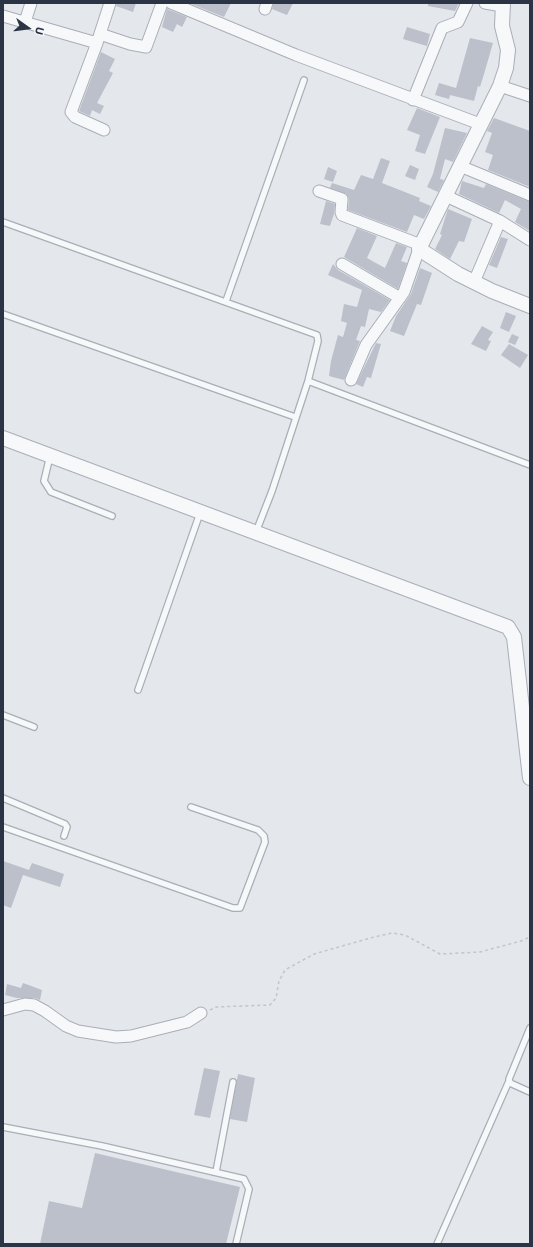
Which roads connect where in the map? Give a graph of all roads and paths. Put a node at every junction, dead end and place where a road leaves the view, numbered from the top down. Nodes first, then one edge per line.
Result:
1 (31, 3) edge
2 (110, 3) edge
3 (467, 3) edge
4 (485, 3) edge
5 (160, 4) edge
6 (502, 4) edge
7 (3, 16) edge
8 (25, 22) junction
9 (99, 39) junction
10 (304, 80) dead end
11 (500, 86) junction
12 (530, 96) edge
13 (413, 100) junction
14 (480, 124) junction
15 (104, 130) dead end
16 (460, 166) junction
17 (319, 191) dead end
18 (530, 195) edge
19 (446, 196) junction
20 (500, 220) junction
21 (3, 222) edge
22 (530, 240) edge
23 (420, 247) junction
24 (342, 264) dead end
25 (474, 282) junction
26 (400, 298) junction
27 (226, 301) junction
28 (530, 306) edge
29 (3, 314) edge
30 (351, 380) dead end
31 (308, 381) junction
32 (295, 417) junction
33 (3, 438) edge
34 (50, 456) junction
35 (530, 466) edge
36 (200, 513) junction
37 (112, 516) dead end
38 (255, 534) junction
39 (138, 690) dead end
40 (3, 715) edge
41 (34, 727) dead end
42 (528, 752) edge
43 (530, 778) edge
44 (3, 798) edge
45 (191, 807) dead end
46 (3, 827) edge
47 (64, 836) dead end
48 (530, 937) edge
49 (3, 1010) edge
50 (201, 1014) joint
51 (530, 1028) edge
52 (509, 1081) junction
53 (234, 1082) dead end
54 (530, 1092) edge
55 (3, 1127) edge
56 (216, 1172) junction
57 (236, 1244) edge
58 (437, 1244) edge

1 - 8 street
2 - 9 street
3 - 13 street
4 - 6 street
5 - 9 street
5 - 13 street
6 - 11 street
7 - 8 street
8 - 9 street
9 - 15 street
10 - 27 lane
11 - 12 street
11 - 14 street
13 - 14 street
14 - 16 street
16 - 18 street
16 - 19 street
17 - 23 street
19 - 20 street
19 - 23 street
20 - 22 street
20 - 25 street
21 - 27 lane
23 - 25 street
23 - 26 street
24 - 26 street
25 - 28 street
26 - 30 street
27 - 31 lane
29 - 32 lane
31 - 32 lane
31 - 35 lane
32 - 38 lane
33 - 34 street
34 - 36 street
34 - 37 lane
36 - 38 street
36 - 39 lane
38 - 42 street
40 - 41 lane
42 - 43 street
44 - 47 lane
45 - 46 lane
48 - 50 path
49 - 50 street
51 - 52 lane
52 - 54 lane
52 - 58 lane
53 - 56 lane
55 - 56 lane
56 - 57 lane

